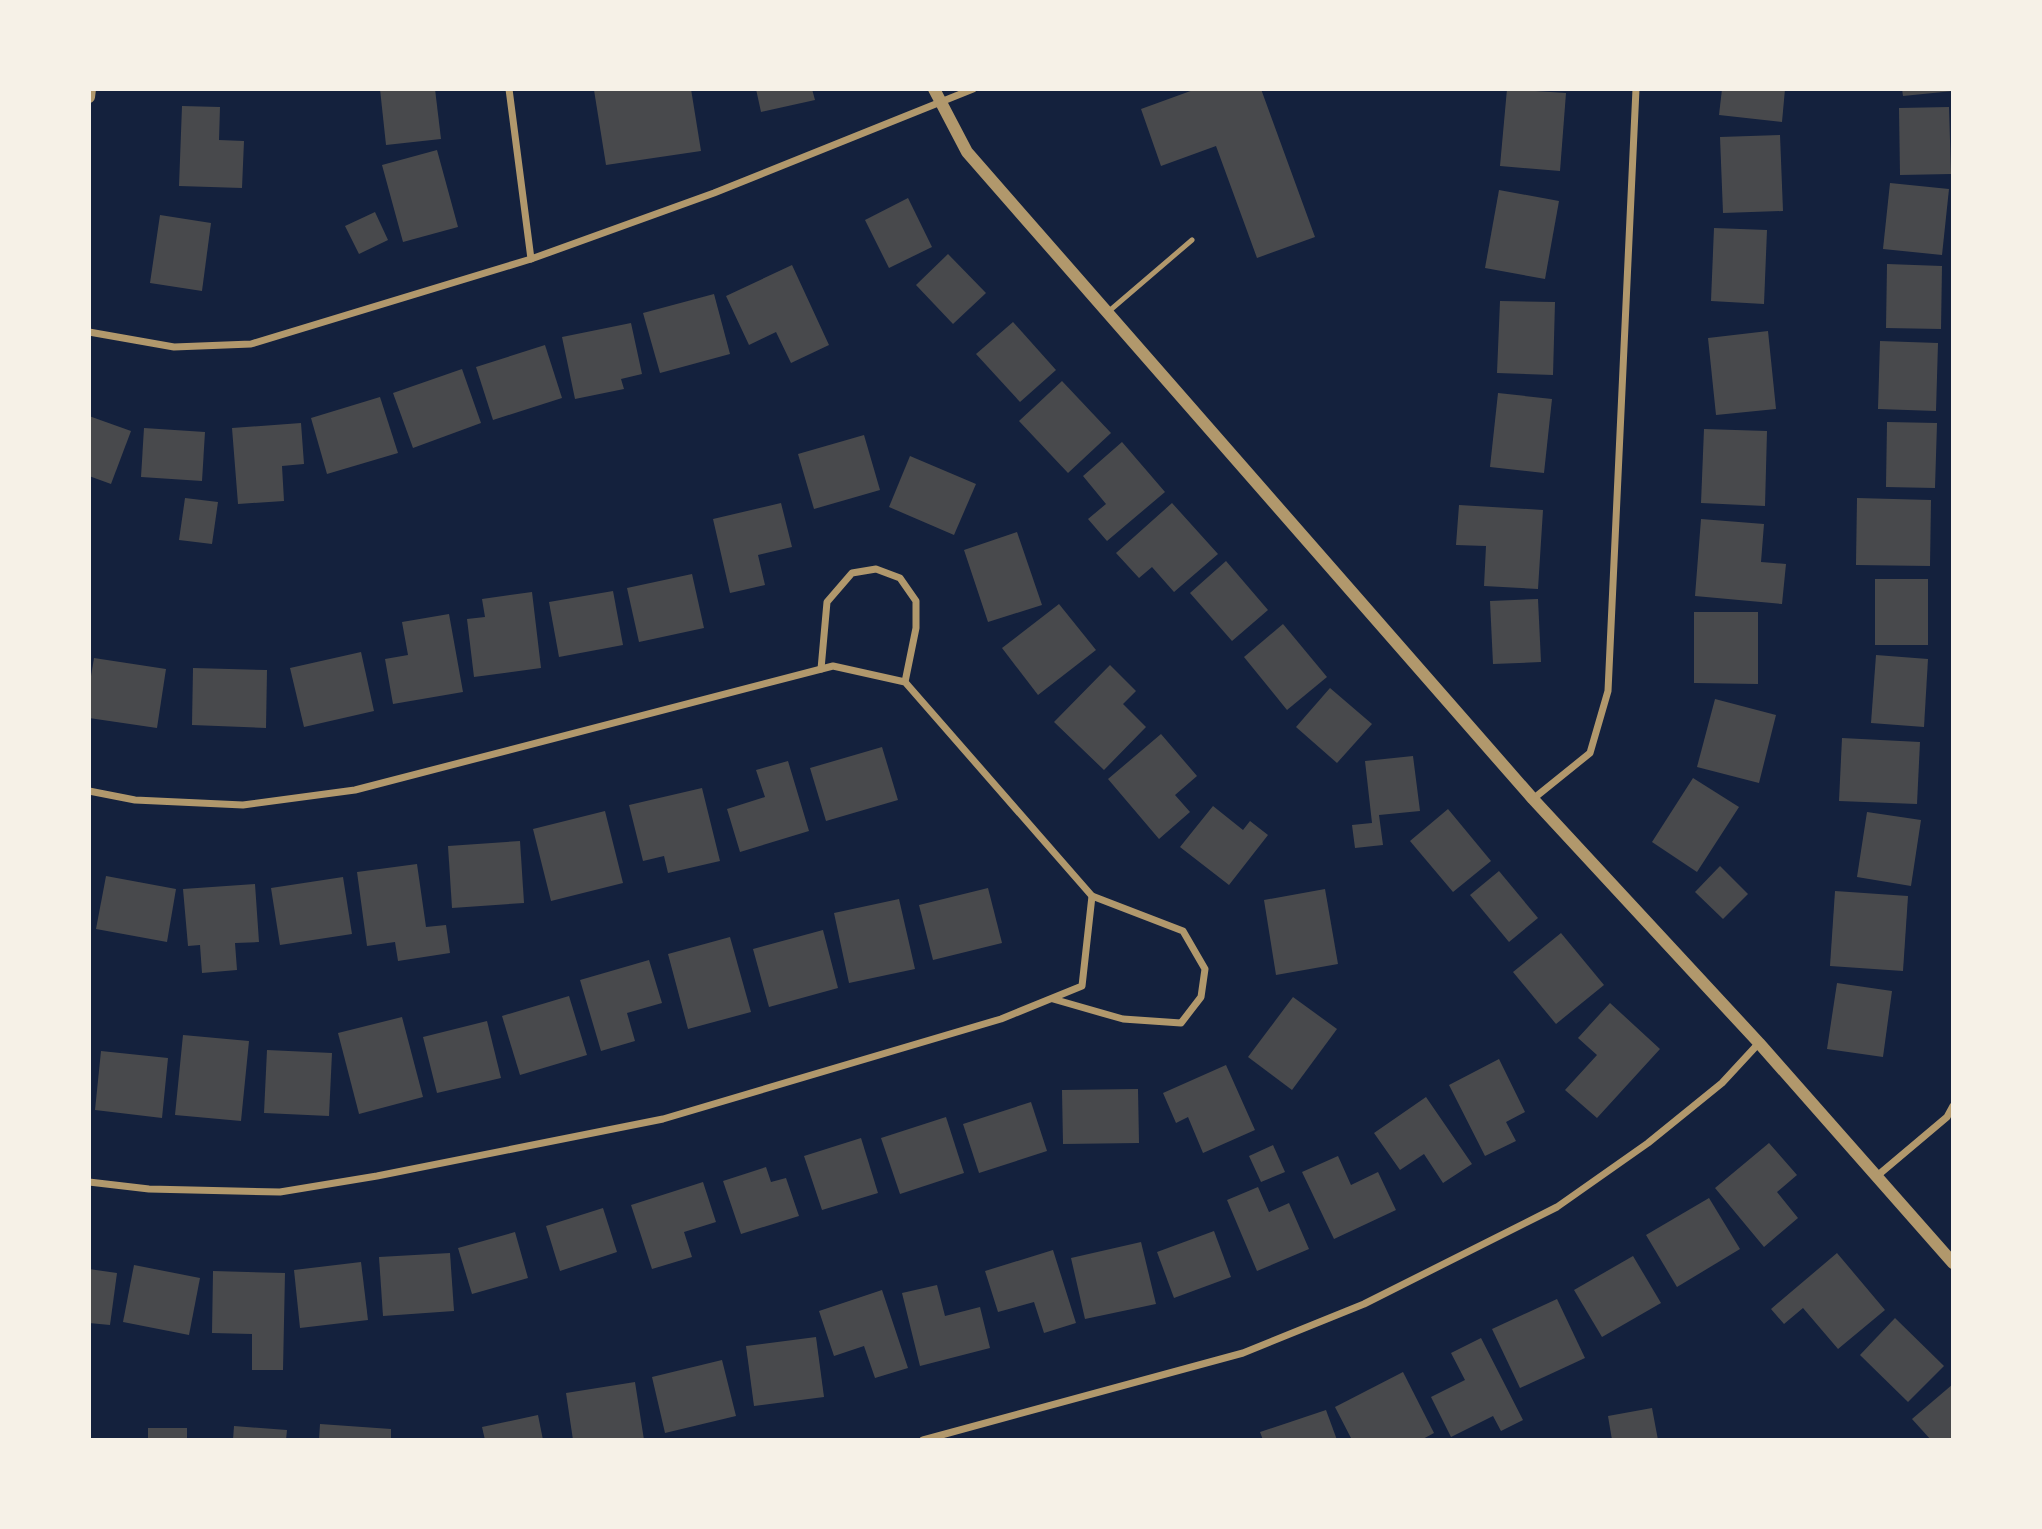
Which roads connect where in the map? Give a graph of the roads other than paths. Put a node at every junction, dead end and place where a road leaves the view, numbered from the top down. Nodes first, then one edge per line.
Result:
1 (90, 89) edge
2 (509, 89) edge
3 (934, 89) edge
4 (973, 89) edge
5 (1636, 89) edge
6 (89, 97) edge
7 (941, 102) junction
8 (1192, 240) dead end
9 (531, 259) junction
10 (1108, 312) junction
11 (89, 332) edge
12 (821, 669) junction
13 (905, 682) junction
14 (89, 792) edge
15 (1533, 799) junction
16 (1092, 897) junction
17 (1052, 999) junction
18 (1759, 1043) junction
19 (1953, 1106) edge
20 (1877, 1176) junction
21 (89, 1182) edge
22 (1953, 1263) edge
23 (923, 1440) edge

1 - 6 street
2 - 9 street
3 - 7 street
4 - 7 street
5 - 15 street
7 - 9 street
7 - 10 street
8 - 10 lane
9 - 11 street
10 - 15 street
12 - 13 street
12 - 13 street
12 - 14 street
13 - 16 street
15 - 18 street
16 - 17 street
16 - 17 street
17 - 21 street
18 - 20 street
18 - 23 street
19 - 20 street
20 - 22 street

